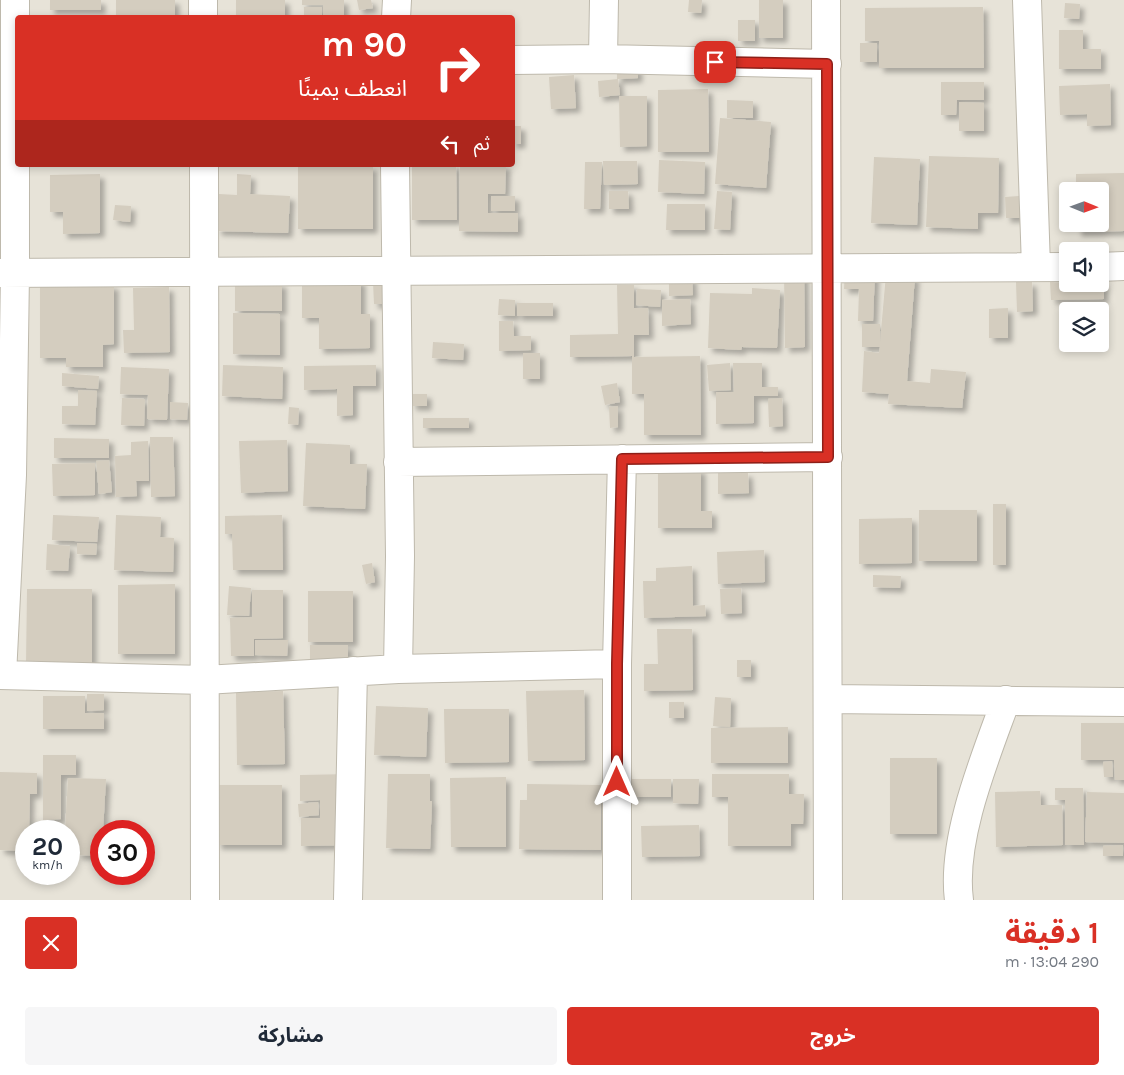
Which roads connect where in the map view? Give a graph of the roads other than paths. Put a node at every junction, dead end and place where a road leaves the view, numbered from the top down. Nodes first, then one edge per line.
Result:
1 (15, 0) edge
2 (203, 0) edge
3 (397, 0) edge
4 (604, 0) edge
5 (826, 0) edge
6 (1027, 0) edge
7 (203, 15) edge
8 (396, 15) edge
9 (8, 42) edge
10 (603, 59) junction
11 (515, 60) edge
12 (827, 64) junction
13 (204, 167) edge
14 (395, 167) edge
15 (1109, 266) edge
16 (1124, 266) edge
17 (1036, 267) junction
18 (1059, 267) edge
19 (827, 268) junction
20 (396, 271) junction
21 (205, 272) junction
22 (8, 273) edge
23 (828, 457) junction
24 (622, 459) junction
25 (398, 462) junction
26 (6, 475) edge
27 (617, 664) junction
28 (398, 669) junction
29 (353, 672) junction
30 (1, 675) edge
31 (205, 680) junction
32 (828, 699) junction
33 (1006, 700) junction
34 (1124, 702) edge
35 (204, 900) edge
36 (348, 900) edge
37 (618, 900) edge
38 (828, 900) edge
39 (959, 900) edge

1 - 9 street
2 - 7 street
3 - 8 street
4 - 10 street
5 - 12 street
6 - 17 street
9 - 22 street
10 - 11 street
10 - 12 street
12 - 19 street
13 - 21 street
14 - 20 street
15 - 16 street
17 - 18 street
17 - 19 street
19 - 20 street
19 - 23 street
20 - 21 street
20 - 25 street
21 - 22 street
21 - 31 street
22 - 26 street
23 - 24 street
23 - 32 street
24 - 25 street
24 - 27 street
25 - 28 street
26 - 30 street
27 - 28 street
27 - 37 street
28 - 29 street
29 - 31 street
29 - 36 street
30 - 31 street
31 - 35 street
32 - 33 street
32 - 38 street
33 - 34 street
33 - 39 street

